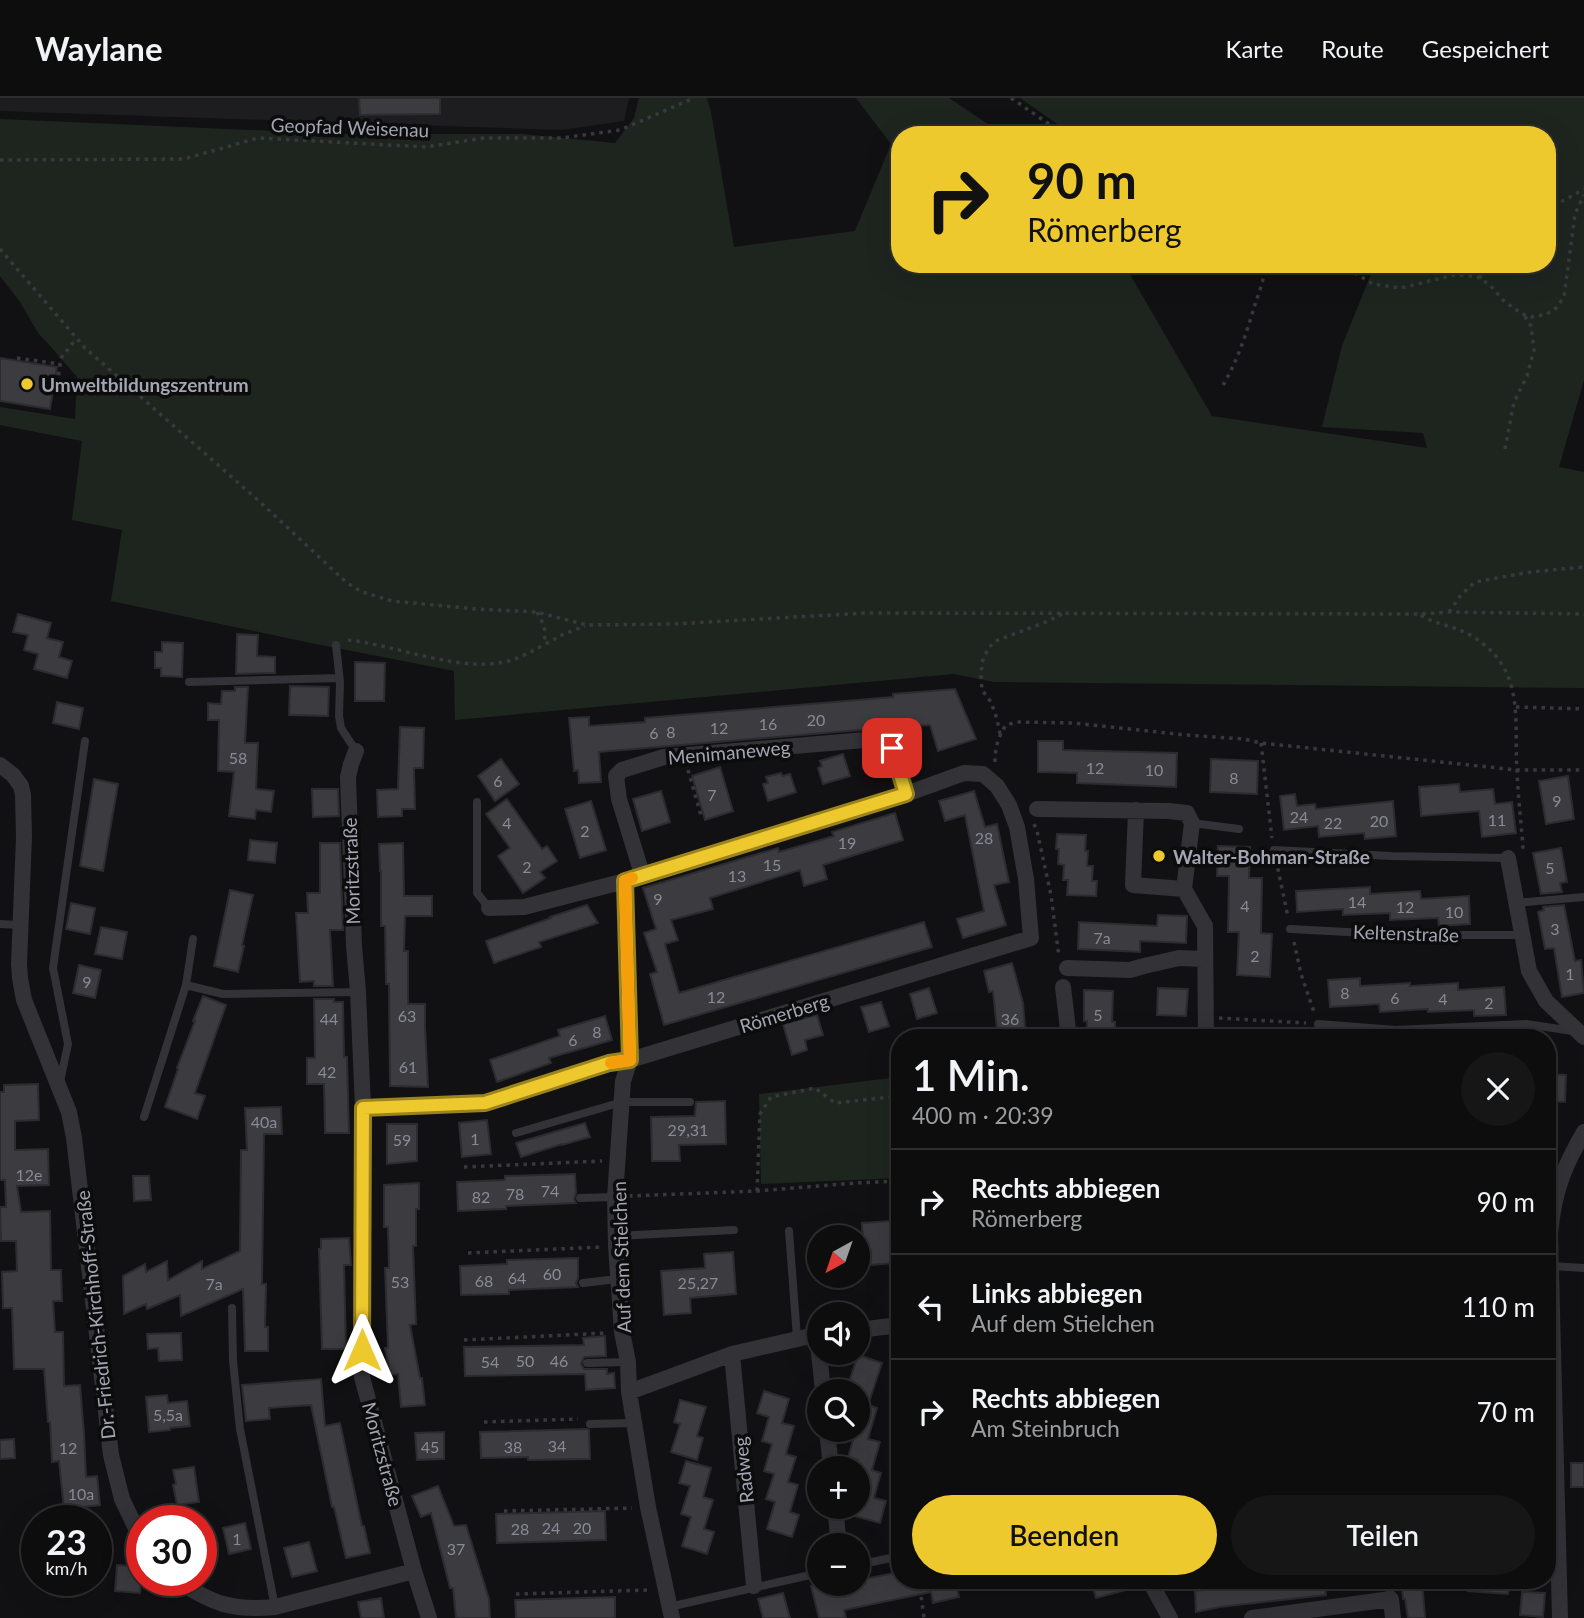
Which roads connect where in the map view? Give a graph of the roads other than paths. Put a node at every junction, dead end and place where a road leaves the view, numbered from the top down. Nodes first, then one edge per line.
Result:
1 (336, 645) road end
2 (339, 678) junction
3 (189, 682) dead end
4 (85, 741) dead end
5 (356, 751) joint
6 (0, 765) edge
7 (906, 794) junction
8 (477, 802) dead end
9 (1037, 809) dead end
10 (1136, 810) junction
11 (1192, 823) junction
12 (1239, 829) dead end
13 (1274, 850) dead end
14 (1508, 858) joint
15 (642, 874) junction
16 (625, 881) junction
17 (1185, 889) junction
18 (1584, 897) edge
19 (1516, 903) junction
20 (489, 908) joint
21 (0, 924) edge
22 (20, 925) junction
23 (1290, 929) dead end
24 (1522, 935) junction
25 (193, 939) dead end
26 (1204, 959) junction
27 (1067, 968) dead end
28 (186, 985) junction
29 (1062, 987) dead end
30 (358, 992) junction
31 (1318, 1024) dead end
32 (1068, 1029) edge
33 (1206, 1029) edge
34 (1383, 1029) edge
35 (1418, 1029) edge
36 (1551, 1029) edge
37 (1556, 1030) edge
38 (1582, 1035) edge
39 (630, 1060) junction
40 (59, 1085) junction
41 (622, 1102) junction
42 (690, 1102) dead end
43 (363, 1108) junction
44 (144, 1117) dead end
45 (1584, 1132) edge
46 (516, 1133) dead end
47 (1556, 1196) edge
48 (615, 1197) junction
49 (580, 1198) dead end
50 (734, 1230) dead end
51 (789, 1231) dead end
52 (616, 1241) junction
53 (1556, 1264) edge
54 (1584, 1268) edge
55 (618, 1279) junction
56 (583, 1283) dead end
57 (232, 1308) dead end
58 (891, 1326) edge
59 (870, 1329) edge
60 (807, 1336) edge
61 (797, 1338) junction
62 (732, 1354) junction
63 (628, 1362) junction
64 (587, 1363) dead end
65 (629, 1392) junction
66 (634, 1423) junction
67 (590, 1424) road end
68 (1556, 1476) edge
69 (126, 1507) edge
70 (891, 1558) edge
71 (870, 1562) edge
72 (414, 1571) junction
73 (807, 1575) edge
74 (754, 1586) junction
75 (1154, 1589) edge
76 (1390, 1589) edge
77 (202, 1596) edge
78 (1391, 1599) junction
79 (275, 1607) junction
80 (671, 1612) edge
81 (429, 1618) edge
82 (1170, 1618) edge
83 (1252, 1618) edge
84 (1393, 1618) edge
85 (1560, 1618) edge

1 - 2 lane
2 - 3 lane
2 - 5 lane
4 - 40 lane
5 - 30 street, Moritzstraße
6 - 22 street, Dr.-Friedrich-Kirchhoff-Straße
7 - 15 street
7 - 15 street, Menimaneweg
7 - 39 street, Römerberg
8 - 20 lane
9 - 10 street
10 - 11 street
10 - 17 street
11 - 12 lane
11 - 17 street
13 - 14 lane
14 - 19 street
15 - 16 street
16 - 20 street
16 - 39 street, Auf dem Stielchen
17 - 26 street
18 - 19 lane
19 - 24 street
21 - 22 lane
22 - 40 street, Dr.-Friedrich-Kirchhoff-Straße
23 - 24 lane, Keltenstraße
24 - 38 street
25 - 28 lane
26 - 27 street
26 - 33 street
28 - 30 lane
28 - 44 lane
29 - 32 street
30 - 43 street, Moritzstraße
31 - 34 lane
35 - 36 lane
37 - 38 lane
39 - 41 street, Auf dem Stielchen
39 - 43 street, Römerberg
40 - 69 street, Dr.-Friedrich-Kirchhoff-Straße
41 - 42 lane
41 - 46 lane
41 - 48 street, Auf dem Stielchen
43 - 72 street, Moritzstraße
45 - 47 street
48 - 49 lane
48 - 52 street, Auf dem Stielchen
50 - 52 lane
51 - 61 lane
52 - 55 street, Auf dem Stielchen
53 - 54 lane
55 - 56 lane
55 - 63 street, Auf dem Stielchen
57 - 79 lane
58 - 59 street
60 - 61 street
61 - 62 street
62 - 65 street
62 - 74 street, Radweg
63 - 64 lane
63 - 65 street, Auf dem Stielchen
65 - 66 street, Auf dem Stielchen
66 - 67 lane
66 - 80 street, Auf dem Stielchen
68 - 85 street
70 - 71 lane
72 - 79 street
72 - 81 street, Moritzstraße
73 - 74 lane, Auf dem Stielchen
74 - 80 lane, Auf dem Stielchen
75 - 82 street
76 - 78 lane
77 - 79 street
78 - 83 street
78 - 84 street

